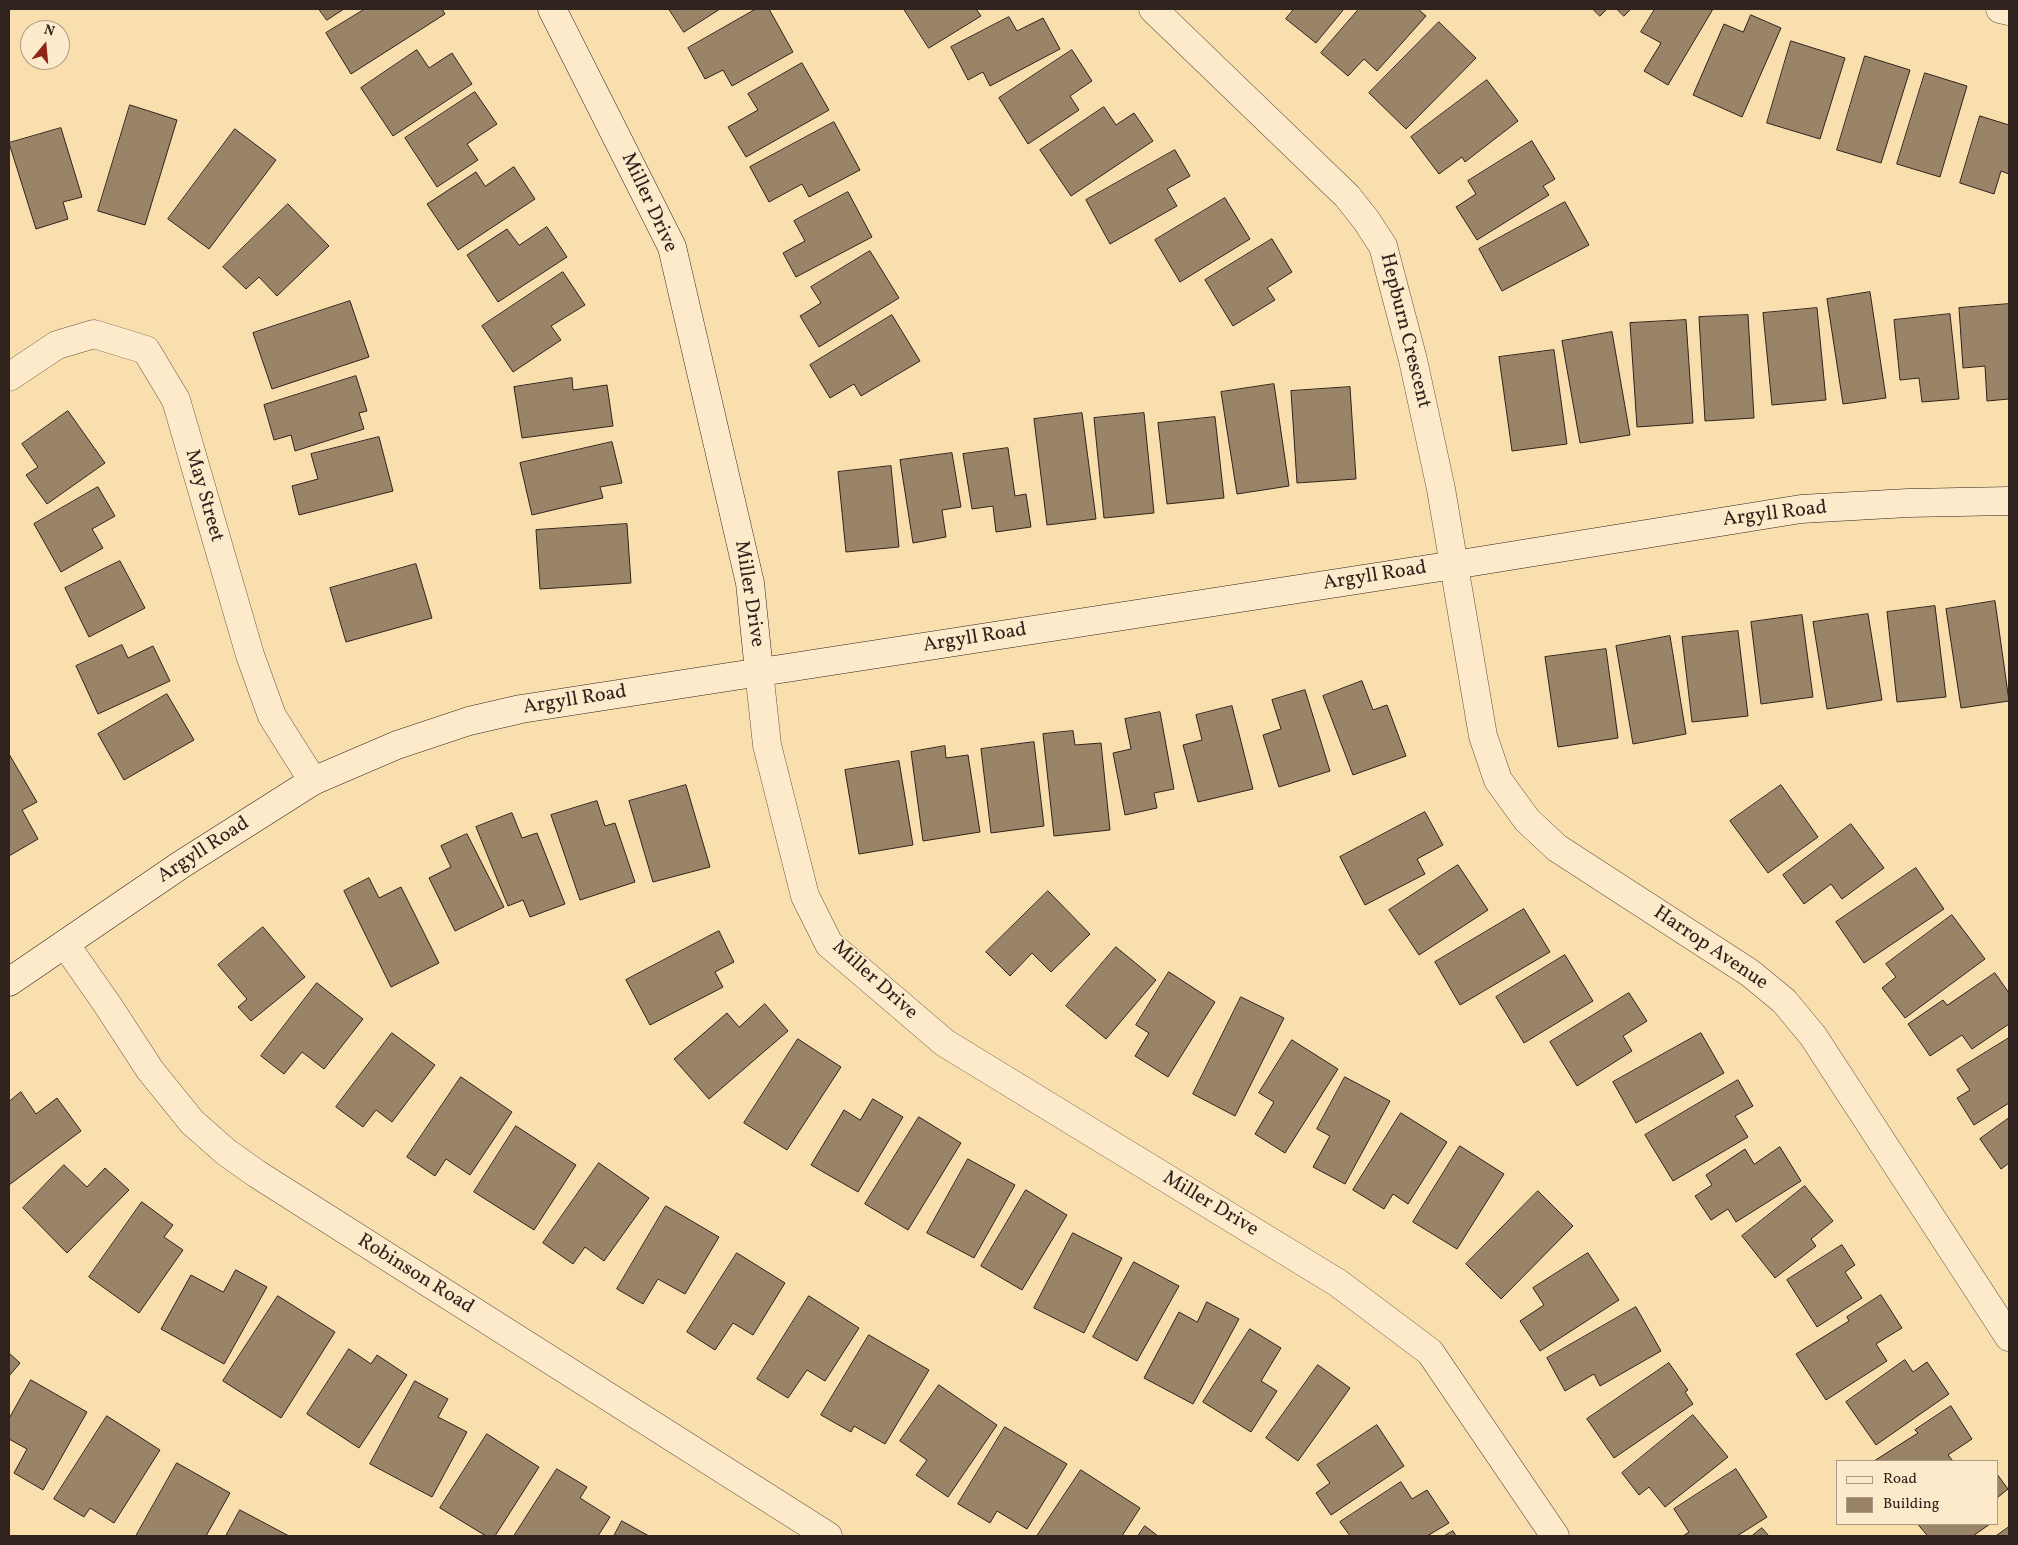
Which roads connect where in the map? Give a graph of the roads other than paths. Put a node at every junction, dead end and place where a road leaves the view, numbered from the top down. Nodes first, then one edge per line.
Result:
1 (552, 9) edge
2 (1152, 9) edge
3 (2000, 9) edge
4 (2009, 11) edge
5 (9, 377) edge
6 (2009, 501) edge
7 (1454, 565) junction
8 (759, 672) junction
9 (313, 782) junction
10 (64, 944) junction
11 (9, 982) edge
12 (2009, 1337) edge
13 (828, 1536) edge
14 (1554, 1536) edge

1 - 8 street, Miller Drive
2 - 7 street, Hepburn Crescent
3 - 4 street
5 - 9 street, May Street
6 - 7 street, Argyll Road
7 - 8 street, Argyll Road
7 - 12 street, Harrop Avenue
8 - 9 street, Argyll Road
8 - 14 street, Miller Drive
9 - 10 street, Argyll Road
10 - 11 street, Argyll Road
10 - 13 street, Robinson Road

